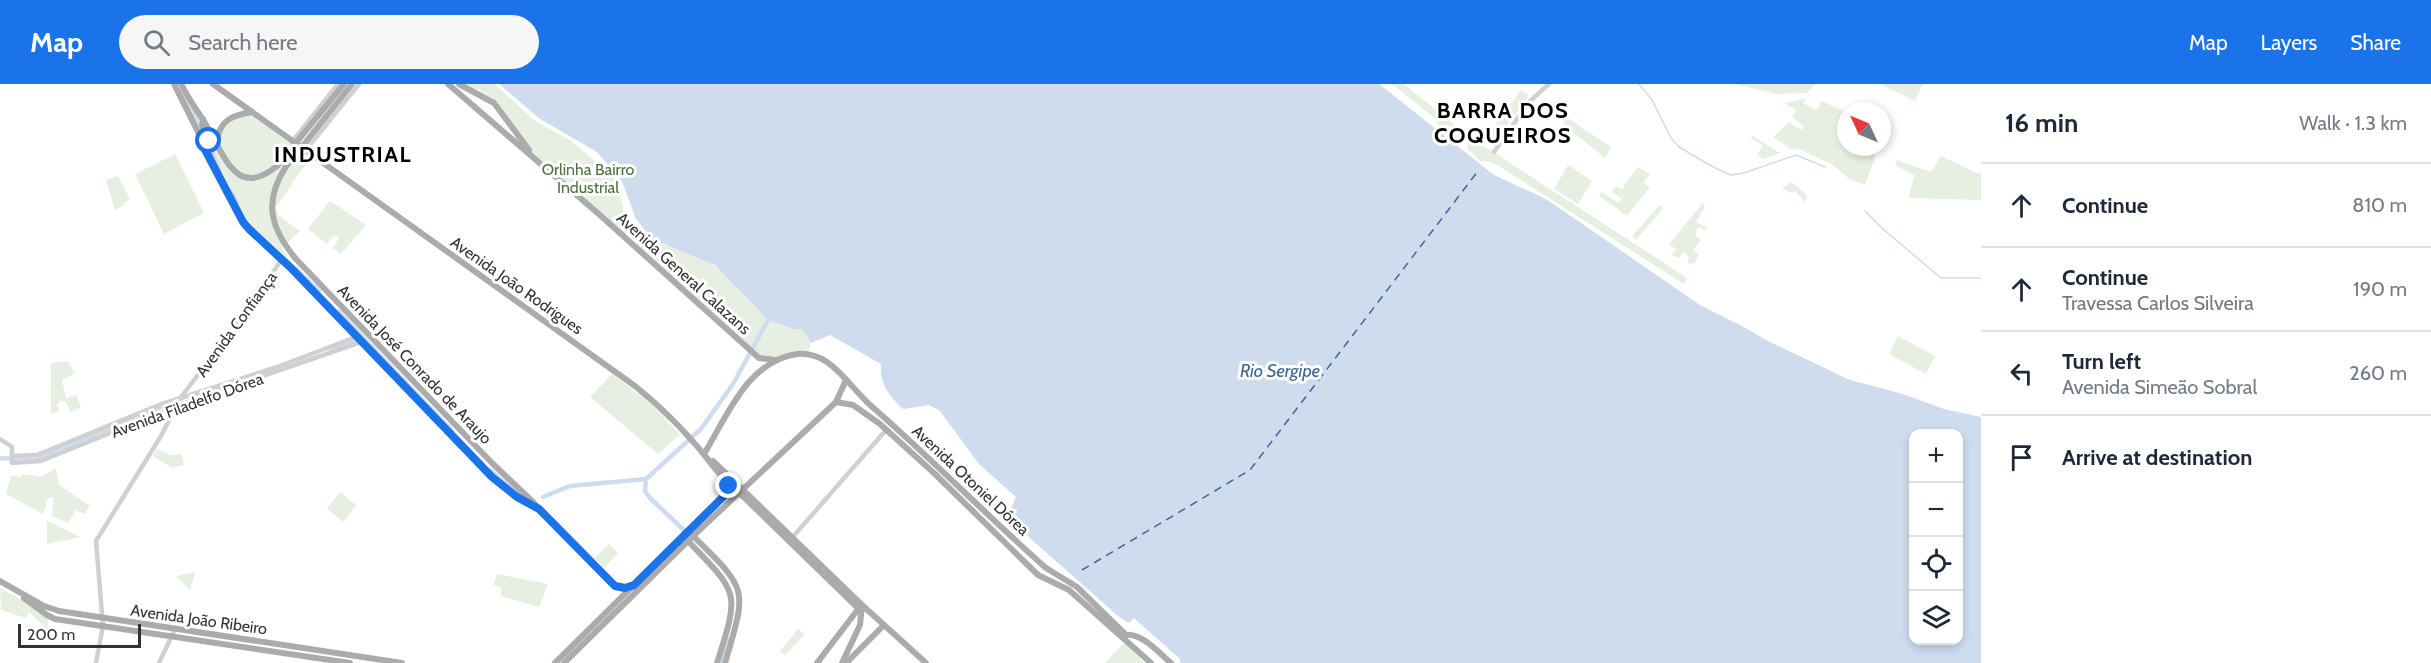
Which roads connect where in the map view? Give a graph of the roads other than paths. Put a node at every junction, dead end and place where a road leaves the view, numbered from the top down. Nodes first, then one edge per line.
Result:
1 (174, 84) edge
2 (181, 84) edge
3 (213, 84) edge
4 (338, 84) edge
5 (344, 84) edge
6 (352, 84) edge
7 (359, 84) edge
8 (448, 84) edge
9 (459, 84) edge
10 (1549, 84) edge
11 (494, 103) junction
12 (252, 112) junction
13 (483, 114) junction
14 (203, 119) junction
15 (292, 142) junction
16 (217, 143) junction
17 (203, 146) junction
18 (305, 151) junction
19 (1494, 152) dead end
20 (534, 158) junction
21 (282, 259) junction
22 (317, 296) junction
23 (339, 305) junction
24 (359, 339) junction
25 (779, 360) junction
26 (846, 380) junction
27 (412, 382) junction
28 (410, 392) junction
29 (181, 398) junction
30 (836, 402) junction
31 (177, 405) junction
32 (886, 430) junction
33 (0, 439) edge
34 (704, 454) junction
35 (12, 459) junction
36 (728, 482) junction
37 (740, 491) junction
38 (533, 504) junction
39 (689, 536) junction
40 (790, 539) junction
41 (0, 583) edge
42 (615, 586) junction
43 (633, 586) junction
44 (621, 598) junction
45 (860, 607) junction
46 (102, 622) junction
47 (606, 622) junction
48 (884, 625) junction
49 (174, 632) junction
50 (1124, 637) junction
51 (96, 663) edge
52 (159, 663) edge
53 (350, 663) edge
54 (402, 663) edge
55 (555, 663) edge
56 (564, 663) edge
57 (717, 663) edge
58 (725, 663) edge
59 (818, 663) edge
60 (844, 663) edge
61 (926, 663) edge
62 (1151, 663) edge
63 (1171, 663) edge

1 - 17 main road, Avenida José Conrado de Araujo
2 - 14 main road
3 - 12 main road, Avenida João Rodrigues
4 - 15 street
5 - 16 main road, bridge
6 - 23 main road, Avenida José Conrado de Araujo, bridge
7 - 18 street
8 - 13 main road, Avenida General Calazans
9 - 11 main road, Avenida General Calazans
10 - 19 street
11 - 13 main road
11 - 20 main road, Avenida General Calazans
12 - 15 main road, Avenida João Rodrigues
12 - 16 main road
13 - 20 main road, Avenida General Calazans
14 - 16 main road
14 - 17 main road
15 - 18 main road, Avenida João Rodrigues
17 - 21 main road, Avenida José Conrado de Araujo
18 - 34 main road, Avenida João Rodrigues
20 - 25 main road, Avenida General Calazans
21 - 22 main road, Avenida José Conrado de Araujo
21 - 29 street, Avenida Confiança
22 - 23 main road
22 - 24 main road, Avenida José Conrado de Araujo
23 - 27 main road, Avenida José Conrado de Araujo
24 - 28 main road, Avenida José Conrado de Araujo
24 - 29 street, Avenida Filadelfo Dórea
24 - 31 street, Avenida Filadelfo Dórea
25 - 26 main road, Avenida Otoniel Dórea
25 - 34 main road
26 - 30 main road
26 - 50 main road, Avenida Otoniel Dórea
27 - 28 main road
27 - 38 main road, Avenida José Conrado de Araujo
28 - 38 main road, Avenida José Conrado de Araujo
29 - 31 street, Avenida Confiança
29 - 35 street, Avenida Filadelfo Dórea
30 - 32 main road, Avenida Otoniel Dórea
30 - 37 main road
31 - 35 street, Avenida Filadelfo Dórea
31 - 46 street, Avenida Confiança
32 - 40 street
32 - 50 main road, Avenida Otoniel Dórea
33 - 35 street
34 - 36 main road
34 - 37 main road
36 - 37 main road
36 - 39 main road
37 - 39 main road
37 - 40 main road
38 - 42 main road
39 - 43 main road
39 - 47 main road
39 - 57 main road
39 - 58 main road
40 - 45 main road
41 - 46 main road, Avenida João Ribeiro
42 - 43 main road
42 - 44 main road
43 - 44 main road
44 - 47 main road
44 - 55 main road
45 - 48 main road
45 - 59 main road
45 - 60 main road
46 - 49 main road, Avenida João Ribeiro
46 - 51 street
47 - 56 main road
48 - 60 main road
48 - 61 main road
49 - 52 street
49 - 53 main road, Avenida João Ribeiro
49 - 54 main road, Avenida João Ribeiro
50 - 62 main road
50 - 63 main road

